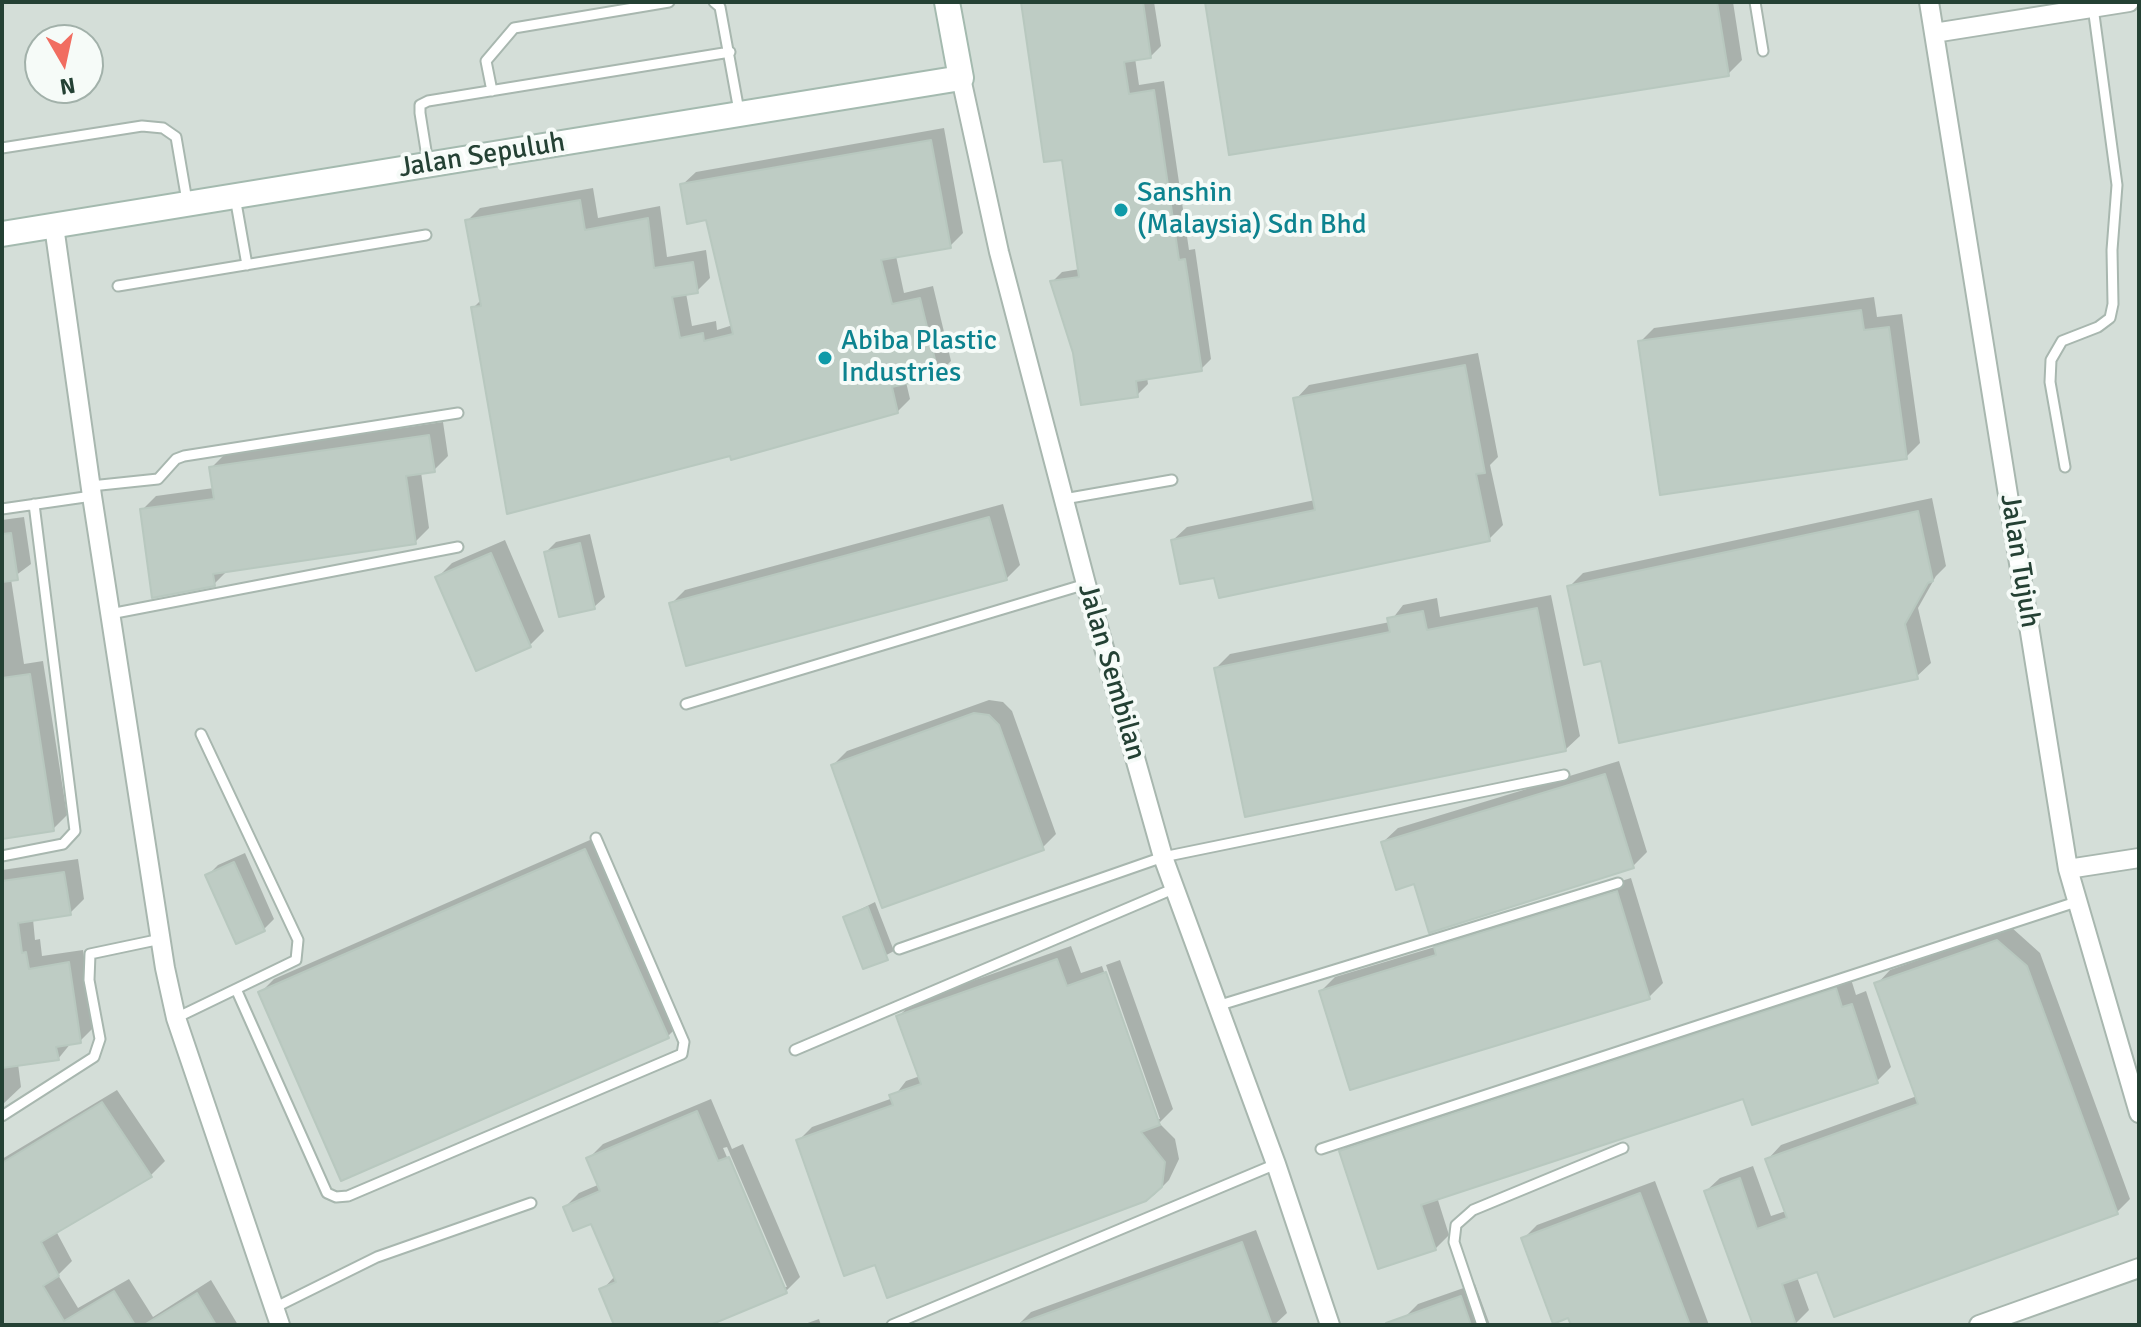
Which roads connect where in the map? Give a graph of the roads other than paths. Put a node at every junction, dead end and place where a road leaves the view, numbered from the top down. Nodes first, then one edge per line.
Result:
1 (669, 2) edge
2 (714, 2) edge
3 (947, 2) edge
4 (1755, 2) edge
5 (1929, 2) edge
6 (2129, 2) edge
7 (2093, 7) junction
8 (1934, 33) junction
9 (1763, 51) dead end
10 (730, 52) junction
11 (961, 78) junction
12 (492, 91) junction
13 (740, 114) junction
14 (2, 148) edge
15 (428, 164) junction
16 (235, 197) junction
17 (187, 204) junction
18 (54, 226) junction
19 (2, 234) edge
20 (426, 235) dead end
21 (247, 265) junction
22 (118, 286) dead end
23 (458, 413) dead end
24 (2065, 467) dead end
25 (1172, 480) dead end
26 (91, 491) junction
27 (1064, 499) junction
28 (34, 504) junction
29 (2, 509) edge
30 (458, 547) dead end
31 (1086, 584) junction
32 (110, 614) junction
33 (686, 704) dead end
34 (201, 734) dead end
35 (1564, 775) dead end
36 (596, 838) dead end
37 (2, 856) edge
38 (1163, 857) junction
39 (2139, 858) edge
40 (2068, 869) junction
41 (1618, 883) dead end
42 (1173, 889) junction
43 (2076, 902) junction
44 (161, 939) junction
45 (899, 949) dead end
46 (236, 989) junction
47 (1217, 1006) junction
48 (176, 1018) junction
49 (795, 1050) dead end
50 (2139, 1113) edge
51 (2, 1116) edge
52 (1623, 1148) dead end
53 (1321, 1149) dead end
54 (1276, 1164) junction
55 (531, 1203) dead end
56 (2139, 1268) edge
57 (276, 1317) edge
58 (892, 1325) edge
59 (1330, 1325) edge
60 (1482, 1325) edge
61 (1979, 1325) edge

1 - 12 lane
2 - 10 lane
3 - 11 main road, Jalan Sembilan
4 - 9 lane
5 - 8 street, Jalan Tujuh
6 - 7 street
7 - 8 street
7 - 24 lane
8 - 40 street, Jalan Tujuh
10 - 12 lane
10 - 13 lane
11 - 13 main road, Jalan Sepuluh
11 - 27 street, Jalan Sembilan
12 - 15 lane
13 - 15 main road, Jalan Sepuluh
14 - 17 lane
15 - 16 main road, Jalan Sepuluh
16 - 17 main road, Jalan Sepuluh
16 - 21 lane
17 - 18 main road, Jalan Sepuluh
18 - 19 main road, Jalan Sepuluh
18 - 26 street
20 - 21 lane
21 - 22 lane
23 - 26 lane
25 - 27 lane
26 - 28 lane
26 - 32 street
27 - 31 street, Jalan Sembilan
28 - 29 lane
28 - 37 lane
30 - 32 lane
31 - 33 lane
31 - 38 street, Jalan Sembilan
32 - 44 street
34 - 46 lane
35 - 38 lane
36 - 46 lane
38 - 42 street, Jalan Sembilan
38 - 45 lane
39 - 40 street
40 - 43 street, Jalan Tujuh
41 - 47 lane
42 - 47 street, Jalan Sembilan
42 - 49 lane
43 - 50 street, Jalan Tujuh
43 - 53 lane
44 - 48 street
44 - 51 lane
46 - 48 lane
47 - 54 street, Jalan Sembilan
48 - 57 street
52 - 60 lane
54 - 58 lane
54 - 59 street, Jalan Sembilan
55 - 57 lane
56 - 61 street

